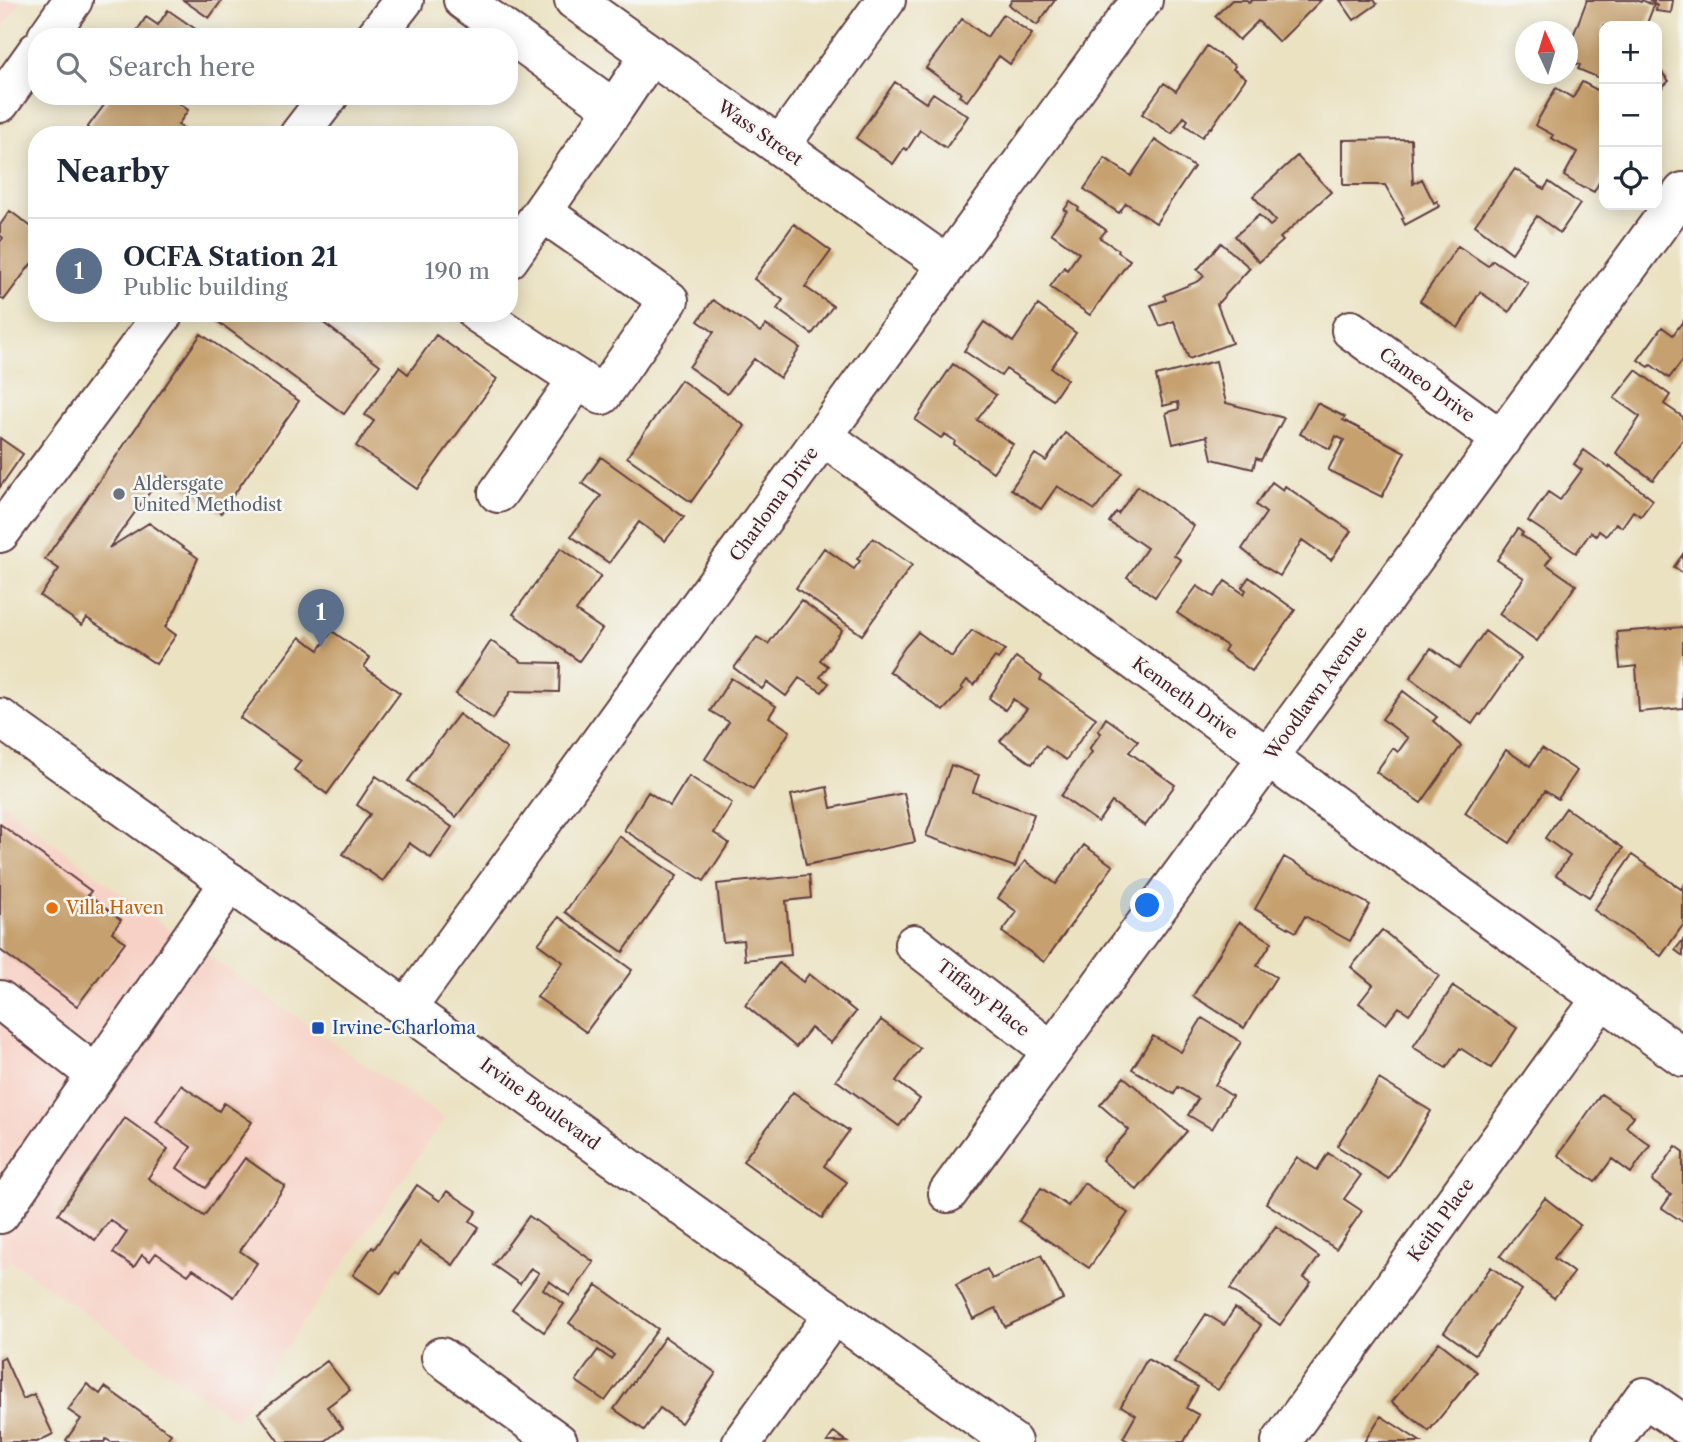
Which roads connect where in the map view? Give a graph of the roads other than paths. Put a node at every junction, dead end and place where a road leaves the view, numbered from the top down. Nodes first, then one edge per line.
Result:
1 (73, 0) edge
2 (404, 0) edge
3 (463, 0) edge
4 (574, 0) edge
5 (886, 0) edge
6 (1143, 0) edge
7 (53, 28) edge
8 (382, 28) edge
9 (502, 28) edge
10 (518, 40) edge
11 (651, 54) junction
12 (28, 64) edge
13 (0, 103) edge
14 (322, 105) edge
15 (614, 109) junction
16 (306, 126) edge
17 (780, 146) junction
18 (1683, 192) edge
19 (542, 212) junction
20 (518, 246) edge
21 (947, 265) junction
22 (157, 322) edge
23 (491, 322) edge
24 (1352, 330) dead end
25 (578, 379) junction
26 (823, 436) junction
27 (1502, 440) junction
28 (498, 493) dead end
29 (0, 533) edge
30 (0, 718) edge
31 (1268, 758) junction
32 (230, 883) junction
33 (914, 944) dead end
34 (1602, 998) junction
35 (0, 1000) edge
36 (407, 1008) junction
37 (1052, 1051) junction
38 (1683, 1057) edge
39 (96, 1075) junction
40 (948, 1193) dead end
41 (0, 1214) edge
42 (834, 1314) junction
43 (441, 1357) dead end
44 (1683, 1424) edge
45 (558, 1442) edge
46 (742, 1442) edge
47 (1012, 1442) edge
48 (1281, 1442) edge
49 (1612, 1442) edge

1 - 7 street
2 - 8 street
3 - 9 street
4 - 11 street, Wass Street
5 - 17 street
6 - 21 street, Charloma Drive
10 - 15 street
11 - 15 street
11 - 17 street, Wass Street
12 - 13 street
14 - 16 street
15 - 19 street
17 - 21 street, Wass Street
18 - 27 street, Woodlawn Avenue
19 - 20 street
19 - 25 street
21 - 26 street, Charloma Drive
22 - 29 street
23 - 25 street
24 - 27 street, Cameo Drive
25 - 28 street
26 - 31 street, Kenneth Drive
26 - 36 street, Charloma Drive
27 - 31 street, Woodlawn Avenue
30 - 32 street, Irvine Boulevard
31 - 34 street, Kenneth Drive
31 - 37 street, Woodlawn Avenue
32 - 36 street, Irvine Boulevard
32 - 39 street
33 - 37 street, Tiffany Place
34 - 38 street, Kenneth Drive
34 - 48 street, Keith Place
35 - 39 street
36 - 42 street, Irvine Boulevard
37 - 40 street, Woodlawn Avenue
39 - 41 street
42 - 46 street
42 - 47 street, Irvine Boulevard
43 - 45 street
44 - 49 street

